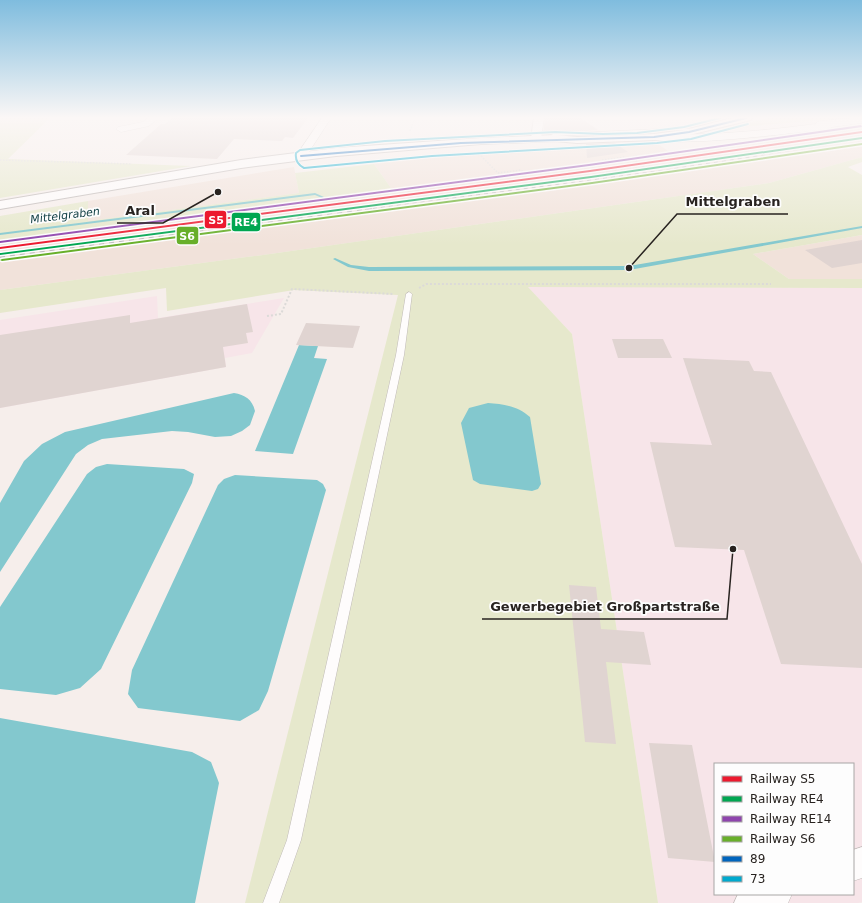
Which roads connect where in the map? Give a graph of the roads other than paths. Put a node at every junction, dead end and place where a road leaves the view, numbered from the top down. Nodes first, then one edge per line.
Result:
1 (295, 160) edge
2 (156, 183) junction
3 (0, 205) edge
4 (0, 213) edge
5 (409, 294) road end
6 (773, 895) edge
7 (270, 903) edge
8 (750, 903) edge

1 - 2 street
2 - 3 street
2 - 4 street
5 - 7 lane
6 - 8 street

